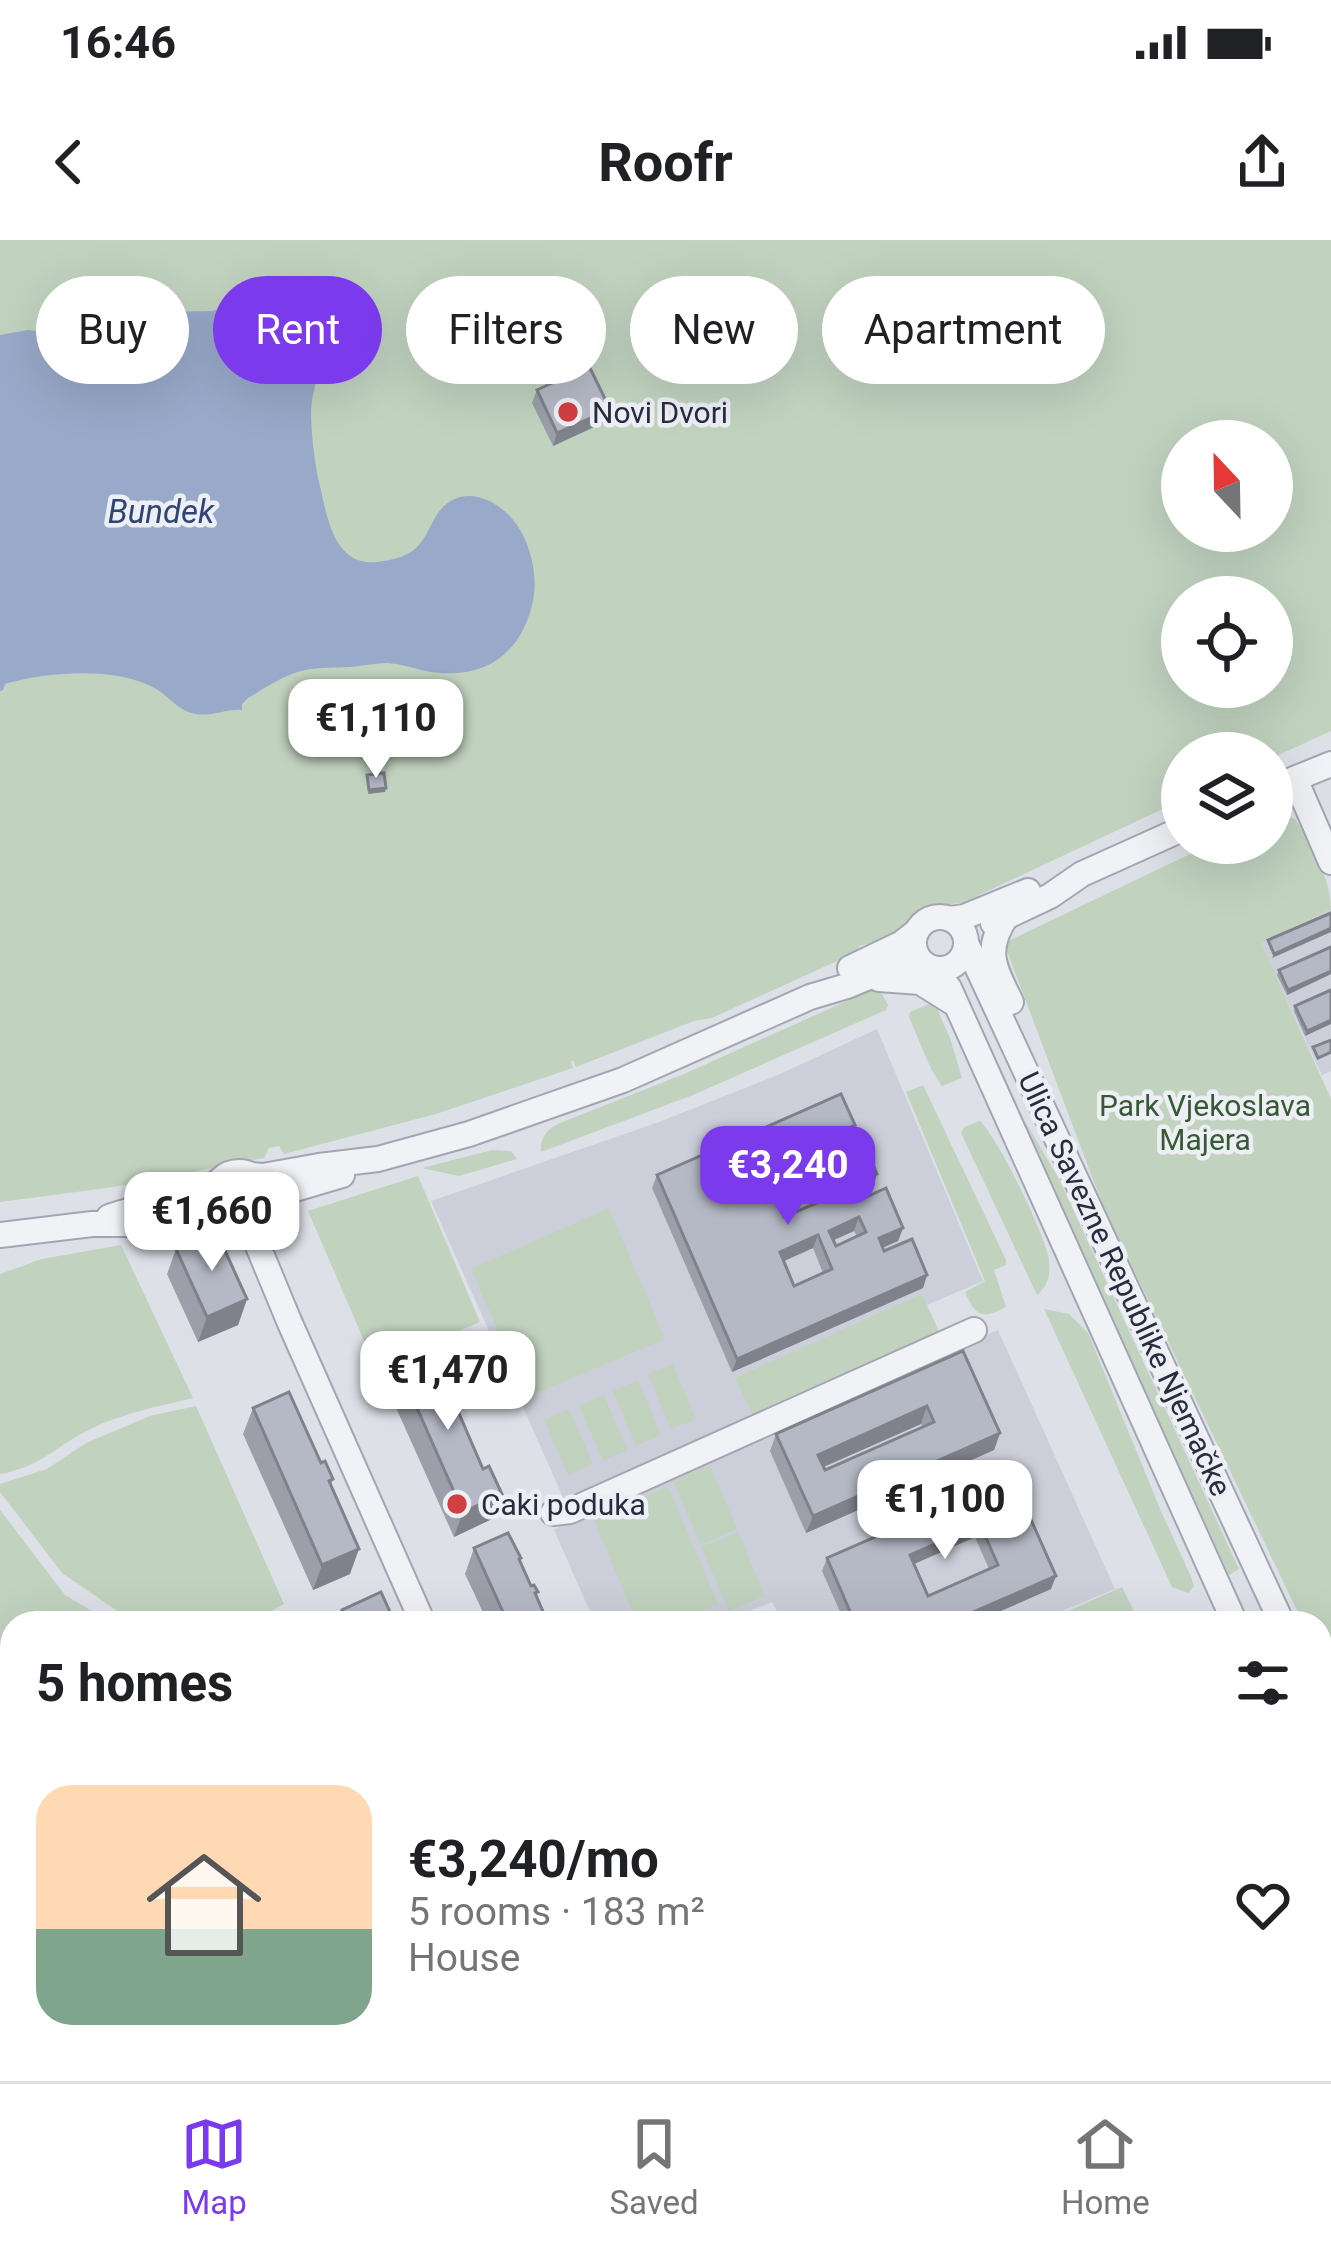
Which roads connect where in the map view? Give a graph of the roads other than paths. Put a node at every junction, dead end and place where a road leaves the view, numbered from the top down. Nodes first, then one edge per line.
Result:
1 (1331, 764) edge
2 (1293, 779) edge
3 (1293, 799) edge
4 (1161, 838) edge
5 (1331, 862) edge
6 (1082, 874) junction
7 (1006, 917) junction
8 (950, 919) junction
9 (916, 932) junction
10 (967, 943) junction
11 (928, 966) junction
12 (859, 981) junction
13 (810, 997) junction
14 (958, 1007) junction
15 (378, 1160) junction
16 (251, 1175) junction
17 (220, 1181) junction
18 (1086, 1200) junction
19 (245, 1216) junction
20 (92, 1224) junction
21 (0, 1235) edge
22 (974, 1330) dead end
23 (553, 1513) dead end
24 (418, 1611) edge
25 (1230, 1611) edge
26 (1276, 1611) edge

1 - 2 street
3 - 5 street
4 - 6 street
6 - 7 street
6 - 8 street
7 - 10 street
7 - 18 street
8 - 9 street
8 - 10 street
9 - 11 street
9 - 13 street
10 - 11 street
10 - 18 street, Ulica Savezne Republike Njemačke
11 - 12 street
11 - 14 street, Ulica Savezne Republike Njemačke
12 - 13 street
12 - 14 street
13 - 15 street
14 - 25 street, Ulica Savezne Republike Njemačke
15 - 16 street
15 - 19 street
16 - 17 street
16 - 19 street
17 - 19 street
17 - 20 street
18 - 26 street, Ulica Savezne Republike Njemačke
19 - 20 street
19 - 24 street
20 - 21 street
22 - 23 street

